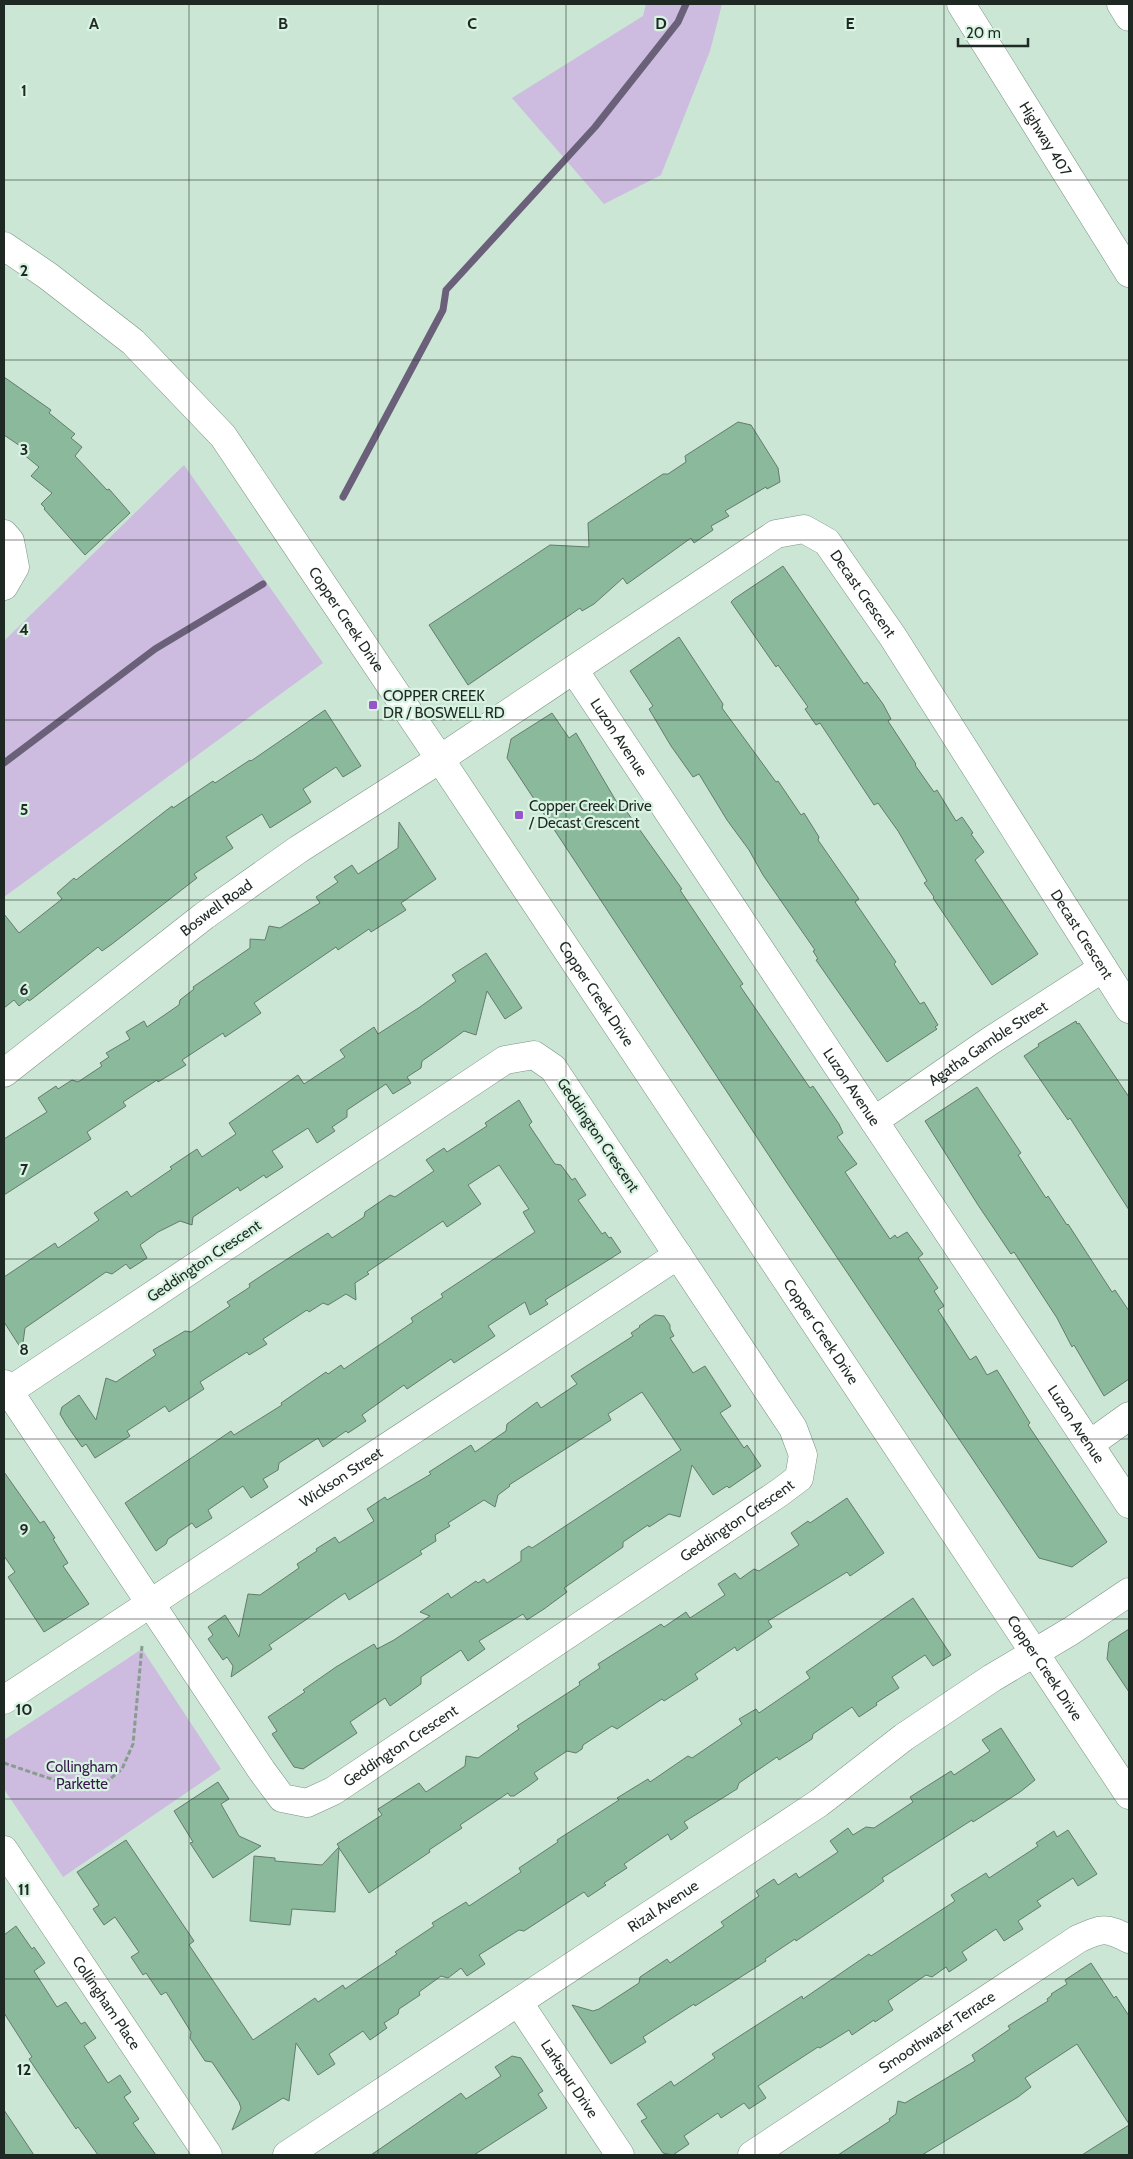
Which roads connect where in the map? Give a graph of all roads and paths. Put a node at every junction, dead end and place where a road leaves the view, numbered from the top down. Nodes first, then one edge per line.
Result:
1 (961, 4) edge
2 (1121, 4) edge
3 (1129, 18) edge
4 (4, 246) edge
5 (1129, 273) edge
6 (4, 534) edge
7 (4, 586) edge
8 (574, 670) junction
9 (440, 759) junction
10 (1103, 968) junction
11 (1129, 1009) edge
12 (4, 1073) edge
13 (874, 1121) junction
14 (678, 1255) junction
15 (6, 1387) edge
16 (1129, 1416) edge
17 (1090, 1444) junction
18 (1129, 1504) edge
19 (1129, 1592) edge
20 (150, 1605) junction
21 (142, 1646) dead end
22 (1034, 1652) junction
23 (4, 1700) edge
24 (4, 1763) edge
25 (1129, 1795) edge
26 (4, 1850) edge
27 (1129, 1939) edge
28 (519, 2003) junction
29 (208, 2155) edge
30 (287, 2155) edge
31 (620, 2155) edge
32 (752, 2155) edge

1 - 5 main road, Highway 407
2 - 3 main road
4 - 9 main road, Copper Creek Drive
6 - 7 main road
8 - 9 main road, Decast Crescent
8 - 10 main road, Decast Crescent
8 - 13 main road, Luzon Avenue
9 - 12 main road, Boswell Road
9 - 22 main road, Copper Creek Drive
10 - 11 main road, Decast Crescent
10 - 13 main road, Agatha Gamble Street
13 - 17 main road, Luzon Avenue
14 - 15 main road, Geddington Crescent
14 - 20 main road, Wickson Street
14 - 20 main road, Geddington Crescent
15 - 20 main road, Geddington Crescent
16 - 17 main road
17 - 18 main road, Luzon Avenue
19 - 22 main road, Rizal Avenue
20 - 23 main road, Wickson Street
21 - 24 path
22 - 25 main road, Copper Creek Drive
22 - 28 main road, Rizal Avenue
26 - 29 main road, Collingham Place
27 - 32 main road, Smoothwater Terrace
28 - 30 main road, Rizal Avenue
28 - 31 main road, Larkspur Drive

